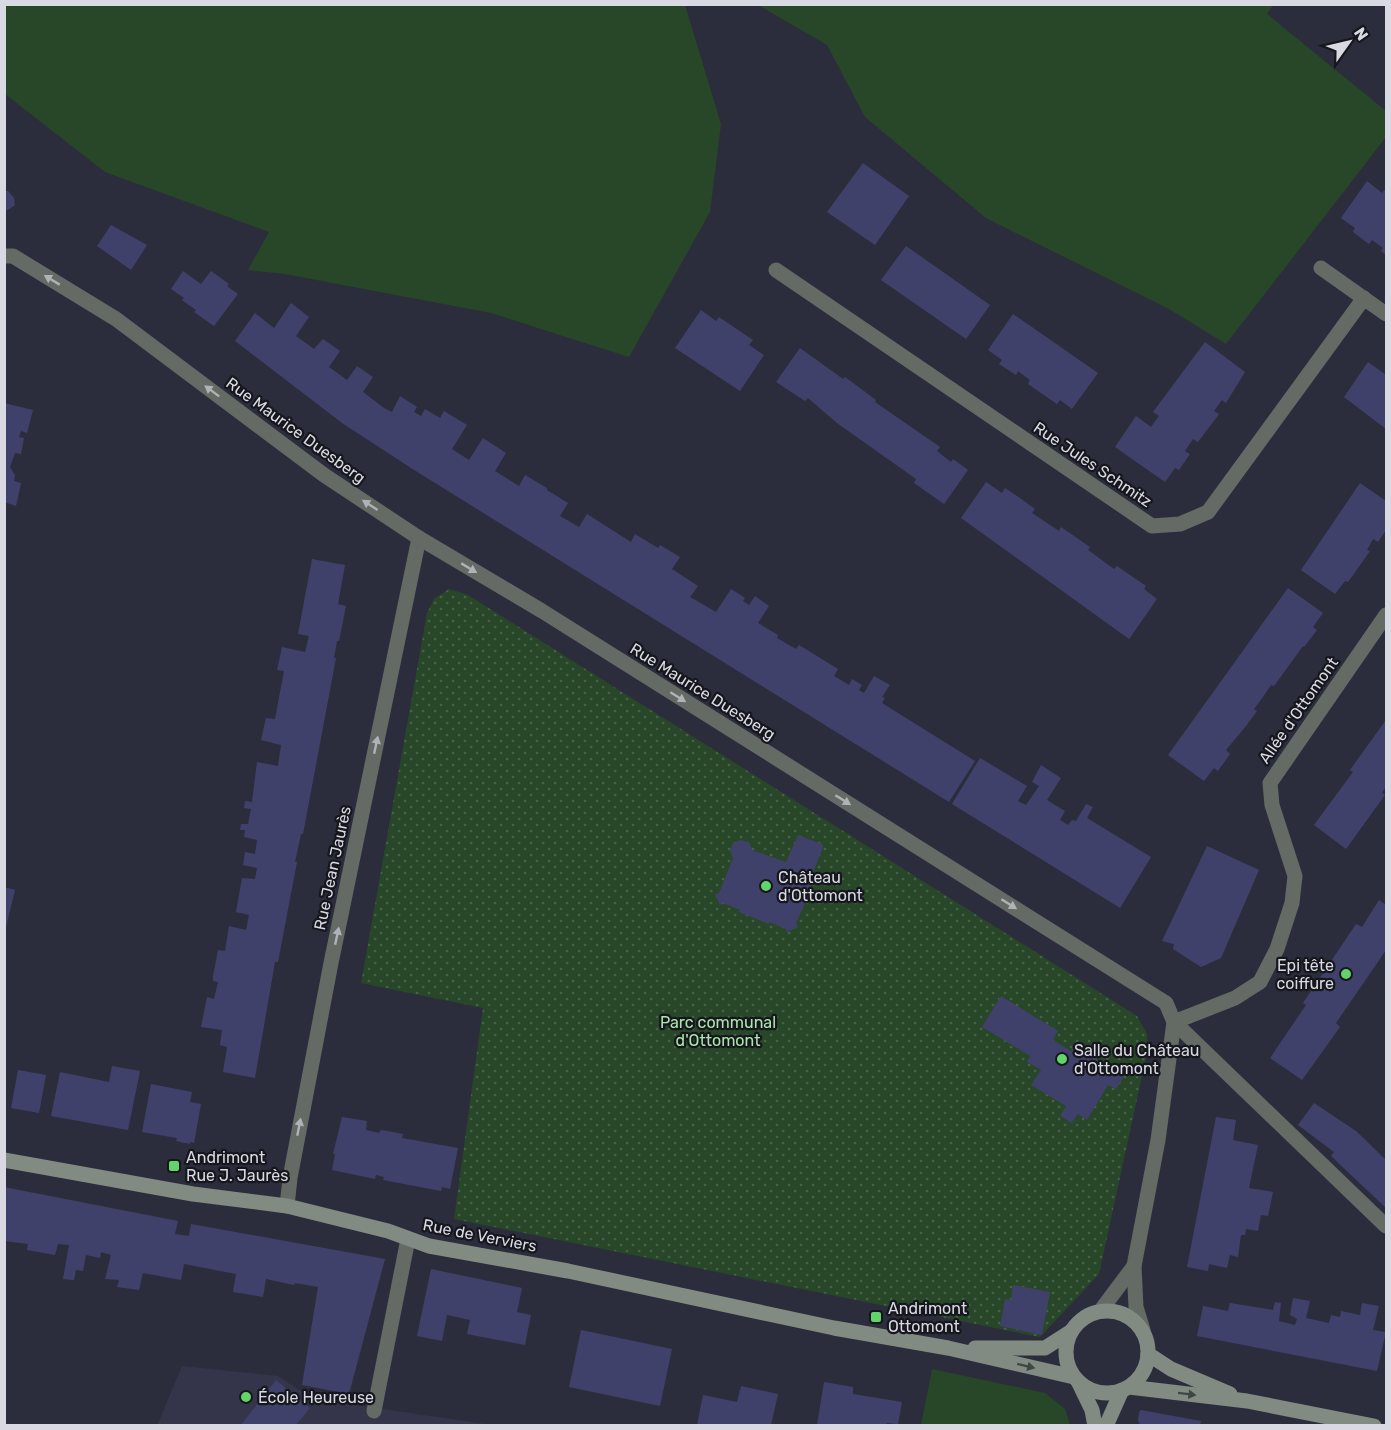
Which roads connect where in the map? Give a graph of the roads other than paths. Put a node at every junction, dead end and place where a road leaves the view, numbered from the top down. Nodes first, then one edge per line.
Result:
1 (4, 256) edge
2 (1321, 268) dead end
3 (776, 270) dead end
4 (1364, 298) junction
5 (1386, 314) edge
6 (419, 538) junction
7 (1386, 615) edge
8 (1174, 1023) junction
9 (4, 1160) edge
10 (287, 1206) junction
11 (1386, 1226) edge
12 (408, 1239) junction
13 (1134, 1266) junction
14 (1101, 1310) junction
15 (1143, 1330) junction
16 (1070, 1332) junction
17 (948, 1348) junction
18 (1148, 1354) junction
19 (1076, 1379) junction
20 (1126, 1388) junction
21 (1247, 1401) junction
22 (374, 1411) dead end
23 (1095, 1425) edge
24 (1106, 1425) edge
25 (1374, 1425) edge

6 -> 1 street, Rue Maurice Duesberg
2 - 4 street
3 - 4 street, Rue Jules Schmitz
4 - 5 street
6 -> 8 street, Rue Maurice Duesberg
10 -> 6 street, Rue Jean Jaurès
7 - 8 street, Allée d'Ottomont
8 - 11 street, Rue Maurice Duesberg
8 - 13 street
9 - 10 street, Rue de Verviers
10 - 12 street, Rue de Verviers
12 - 17 street, Rue de Verviers
12 - 22 street
13 - 14 street
13 - 15 street
14 - 15 street
14 - 16 street
15 - 18 street
16 - 17 street, Rue de Verviers
16 - 19 street
17 -> 19 street, Rue de Verviers
18 - 20 street
18 - 21 street
19 - 20 street
19 - 23 street
20 -> 21 street
20 - 24 street
21 - 25 street

